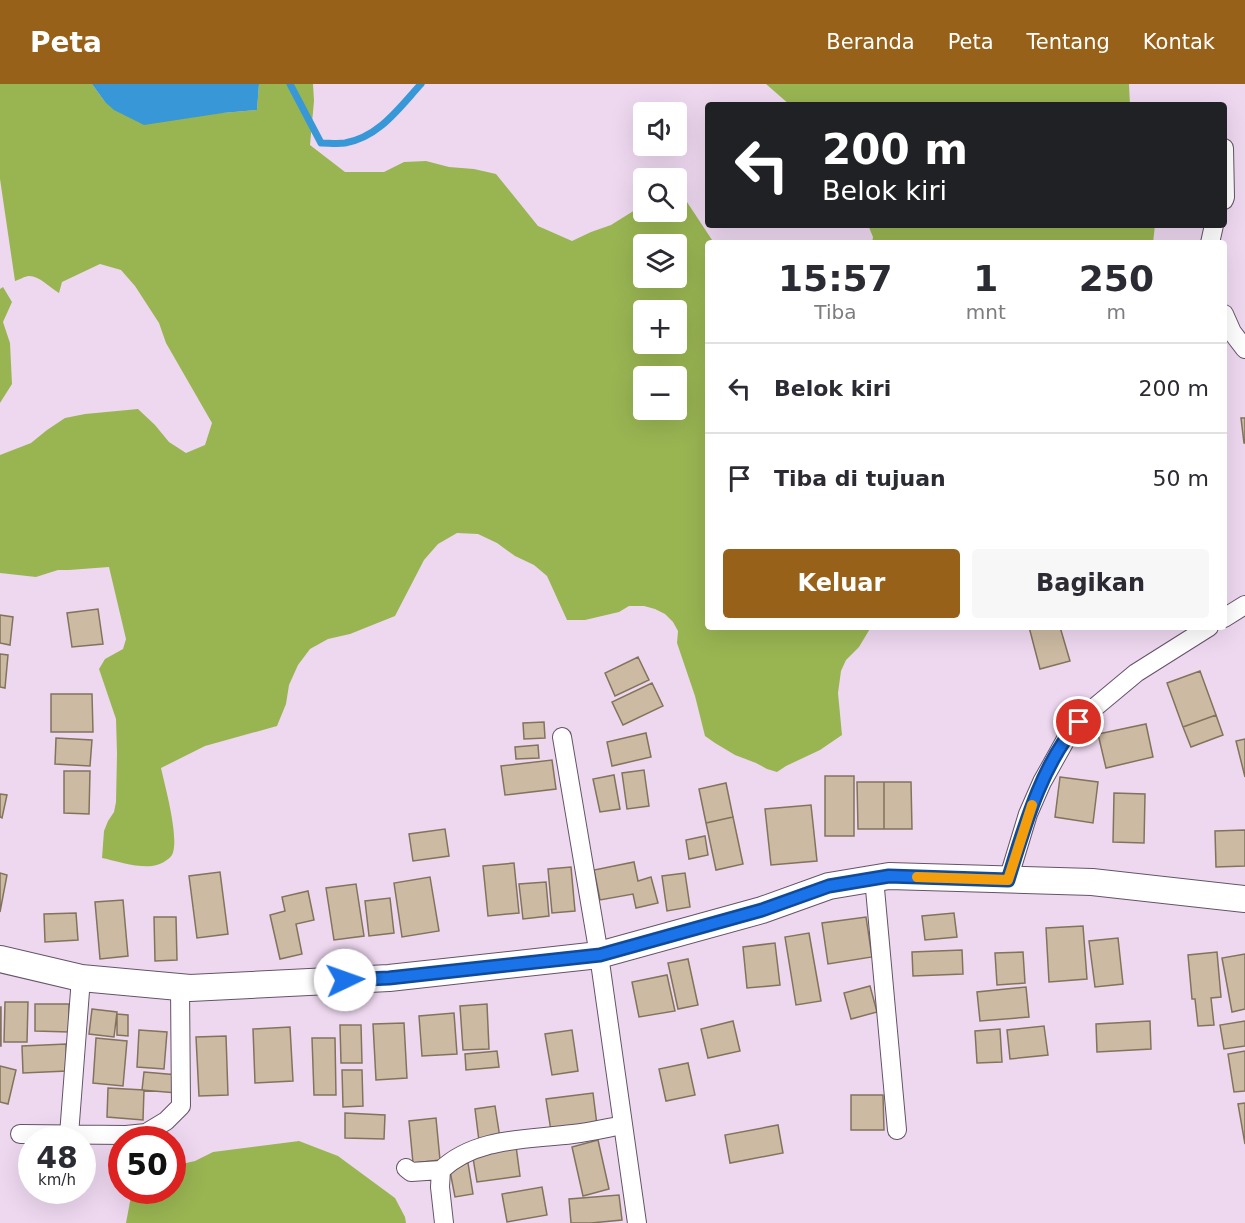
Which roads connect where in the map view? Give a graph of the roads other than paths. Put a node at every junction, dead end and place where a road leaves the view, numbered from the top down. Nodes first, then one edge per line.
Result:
1 (1227, 321) edge
2 (1245, 349) edge
3 (1245, 605) edge
4 (1227, 616) edge
5 (1190, 632) edge
6 (562, 737) dead end
7 (874, 878) junction
8 (1008, 880) junction
9 (1245, 899) edge
10 (600, 955) junction
11 (0, 959) edge
12 (81, 978) junction
13 (180, 987) junction
14 (623, 1125) junction
15 (70, 1126) edge
16 (897, 1130) dead end
17 (96, 1135) edge
18 (406, 1168) dead end
19 (441, 1170) junction
20 (444, 1223) edge
21 (637, 1223) edge

1 - 2 street
3 - 4 street
5 - 8 street
6 - 10 street
7 - 8 main road
7 - 10 main road
7 - 16 street
8 - 9 main road
10 - 13 main road
10 - 14 street
11 - 12 main road
12 - 13 main road
12 - 15 street
13 - 17 street
14 - 19 street
14 - 21 street
18 - 19 street
19 - 20 street

